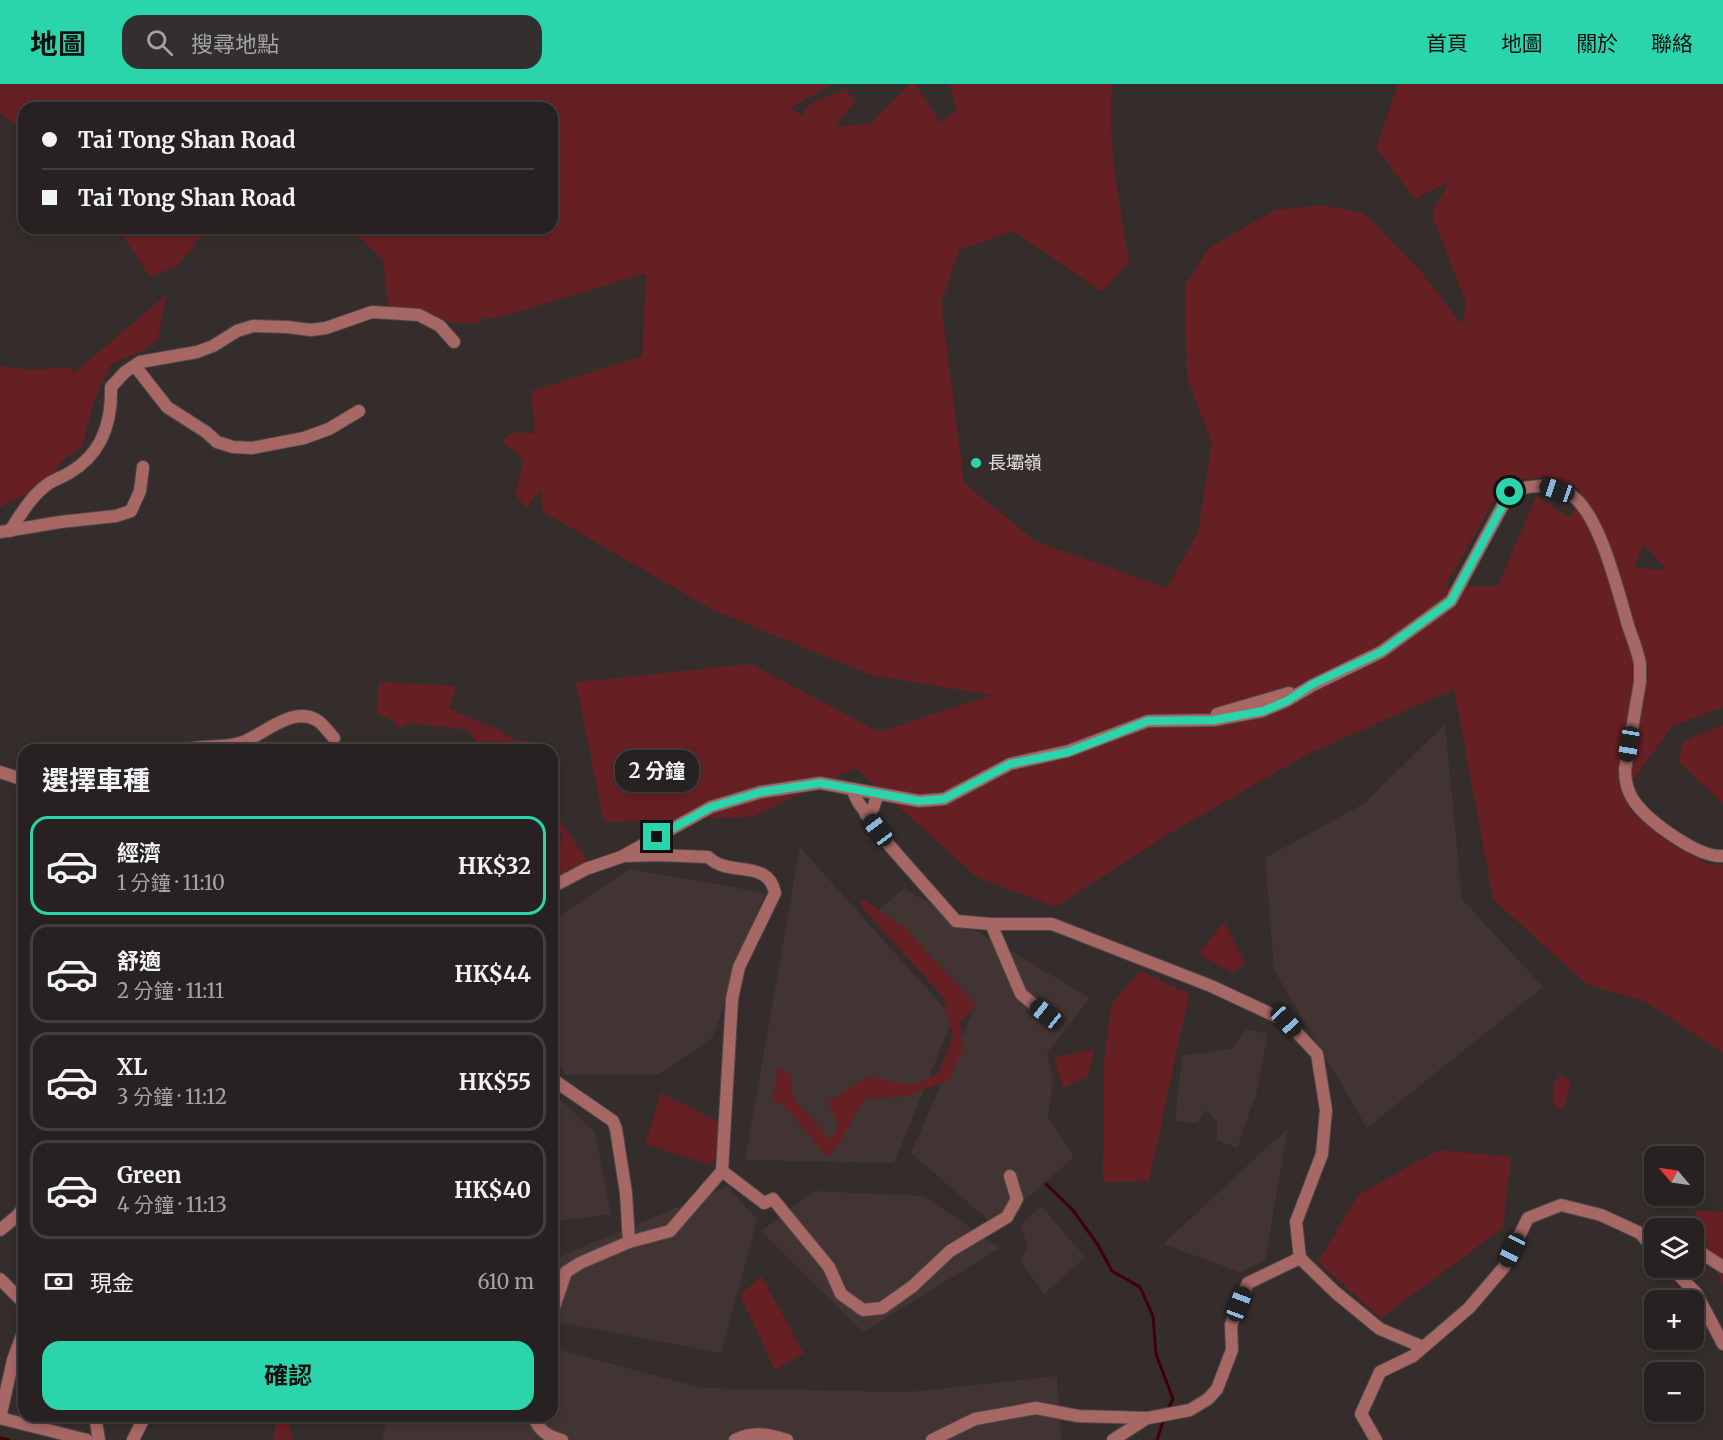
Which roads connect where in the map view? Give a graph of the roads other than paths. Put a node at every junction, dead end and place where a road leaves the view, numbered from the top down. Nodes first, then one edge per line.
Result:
1 (454, 342) dead end
2 (135, 366) junction
3 (359, 411) dead end
4 (143, 467) dead end
5 (5, 531) edge
6 (334, 738) dead end
7 (237, 744) edge
8 (3, 774) edge
9 (18, 778) edge
10 (852, 789) junction
11 (879, 794) junction
12 (866, 815) junction
13 (1723, 856) edge
14 (621, 857) junction
15 (558, 884) edge
16 (991, 924) junction
17 (1046, 1014) dead end
18 (558, 1083) edge
19 (722, 1171) junction
20 (1010, 1176) dead end
21 (18, 1215) edge
22 (0, 1230) edge
23 (1640, 1233) junction
24 (1644, 1234) edge
25 (1644, 1238) edge
26 (629, 1242) junction
27 (1704, 1255) edge
28 (1300, 1258) junction
29 (1723, 1267) edge
30 (1682, 1278) edge
31 (0, 1279) edge
32 (558, 1295) edge
33 (18, 1297) edge
34 (18, 1343) edge
35 (1723, 1344) edge
36 (1423, 1347) junction
37 (0, 1418) edge
38 (1148, 1418) junction
39 (96, 1422) edge
40 (142, 1422) edge
41 (536, 1422) edge
42 (555, 1439) edge
43 (87, 1440) edge
44 (99, 1440) edge
45 (133, 1440) edge
46 (735, 1440) edge
47 (787, 1440) edge
48 (932, 1440) edge
49 (1113, 1440) edge
50 (1376, 1440) edge

1 - 2 street
2 - 3 street
2 - 5 street
4 - 5 street
6 - 7 street
8 - 9 street
10 - 11 street
10 - 12 street
10 - 14 street
11 - 12 street
11 - 13 street
12 - 16 street
14 - 15 street
14 - 19 street
16 - 17 street
16 - 28 street
18 - 26 street
19 - 20 street
19 - 26 street
21 - 22 street
23 - 24 street
23 - 25 street
23 - 36 street
26 - 32 street
27 - 29 street
28 - 36 street
28 - 38 street
30 - 35 street
31 - 33 street
34 - 37 street
36 - 50 street
37 - 43 street
38 - 48 street
38 - 49 street
39 - 44 street
40 - 45 street
41 - 42 street
46 - 47 street

